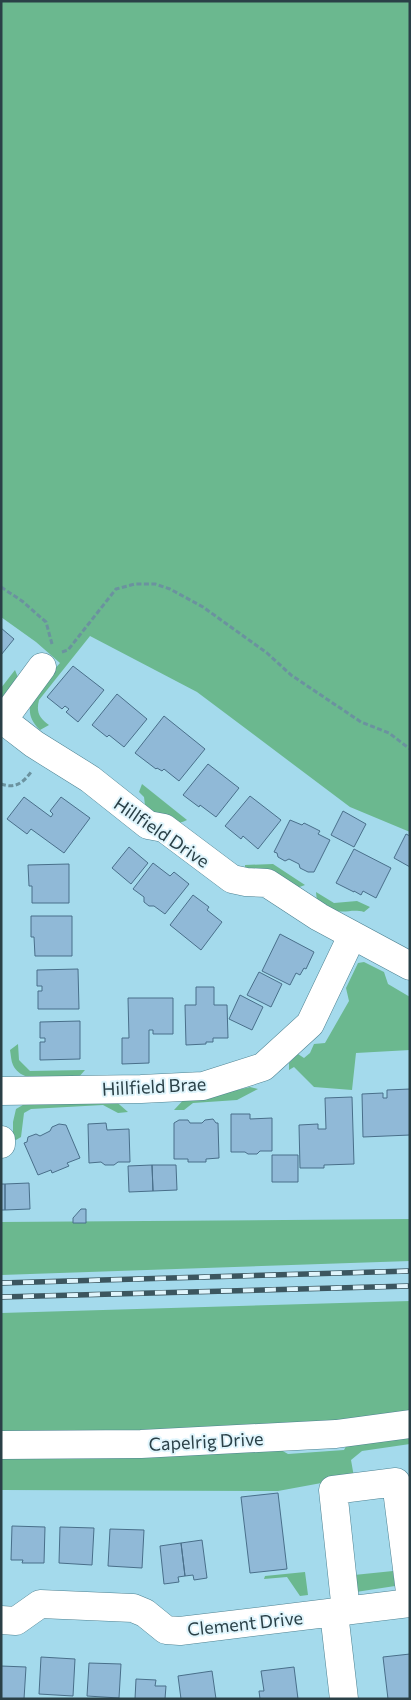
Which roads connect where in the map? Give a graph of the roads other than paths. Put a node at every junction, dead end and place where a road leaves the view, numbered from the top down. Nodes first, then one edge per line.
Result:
1 (48, 661) road end
2 (2, 721) edge
3 (352, 936) junction
4 (410, 966) edge
5 (1, 1091) edge
6 (1, 1140) edge
7 (1, 1144) edge
8 (410, 1424) edge
9 (1, 1445) edge
10 (410, 1592) edge
11 (410, 1603) edge
12 (340, 1612) junction
13 (1, 1620) edge
14 (344, 1699) edge

1 - 2 street, Hillfield Drive
2 - 3 street, Hillfield Drive
3 - 4 street, Hillfield Drive
3 - 5 street, Hillfield Brae
6 - 7 street
8 - 9 street, Capelrig Drive
10 - 12 street
11 - 12 street, Clement Drive
12 - 13 street, Clement Drive
12 - 14 street

